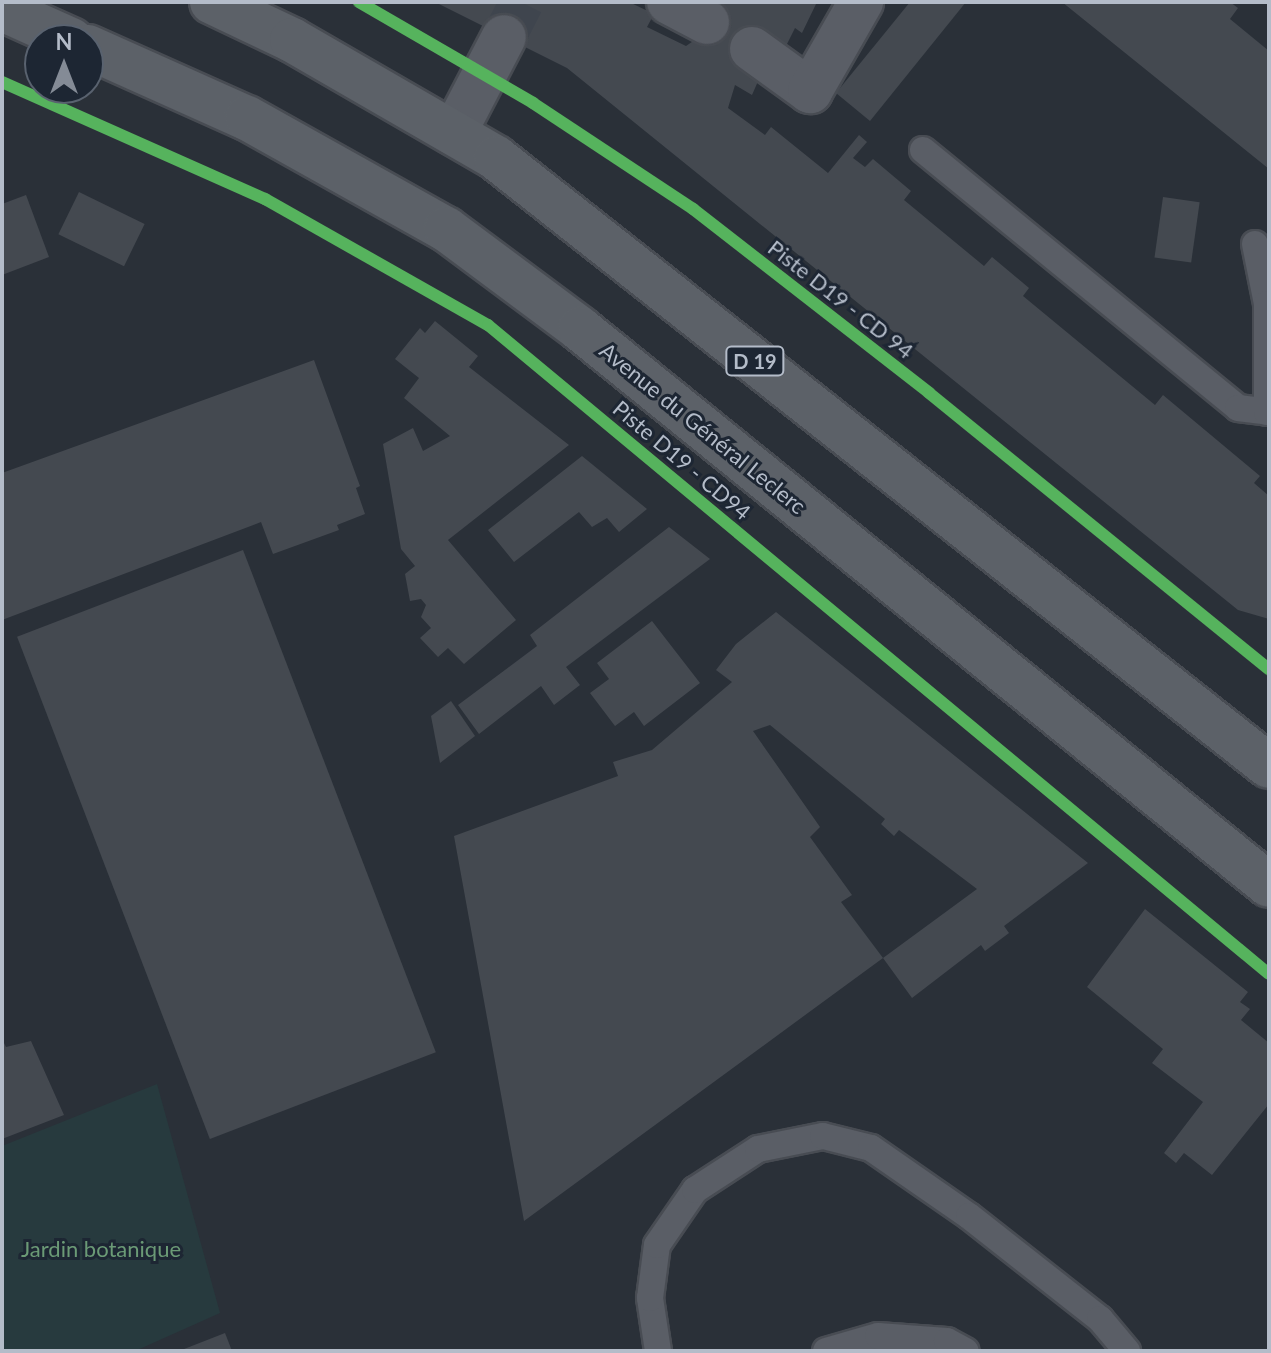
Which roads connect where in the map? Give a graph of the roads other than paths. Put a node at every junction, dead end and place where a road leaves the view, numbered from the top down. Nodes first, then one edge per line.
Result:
1 (212, 2) edge
2 (669, 2) edge
3 (861, 2) edge
4 (2, 9) edge
5 (707, 22) dead end
6 (35, 24) edge
7 (504, 37) tunnel mouth
8 (752, 49) dead end
9 (104, 54) edge
10 (454, 133) junction
11 (923, 150) dead end
12 (1255, 244) dead end
13 (1268, 412) edge
14 (1269, 766) edge
15 (1269, 885) edge
16 (658, 1351) edge
17 (826, 1351) edge
18 (966, 1351) edge
19 (1127, 1351) edge

1 - 10 main road, D 19
2 - 5 street
3 - 8 street
4 - 6 main road
7 - 10 street
9 - 15 main road, Avenue du Général Leclerc
10 - 14 main road, D 19
11 - 13 lane
12 - 13 lane
16 - 19 lane
17 - 18 lane

